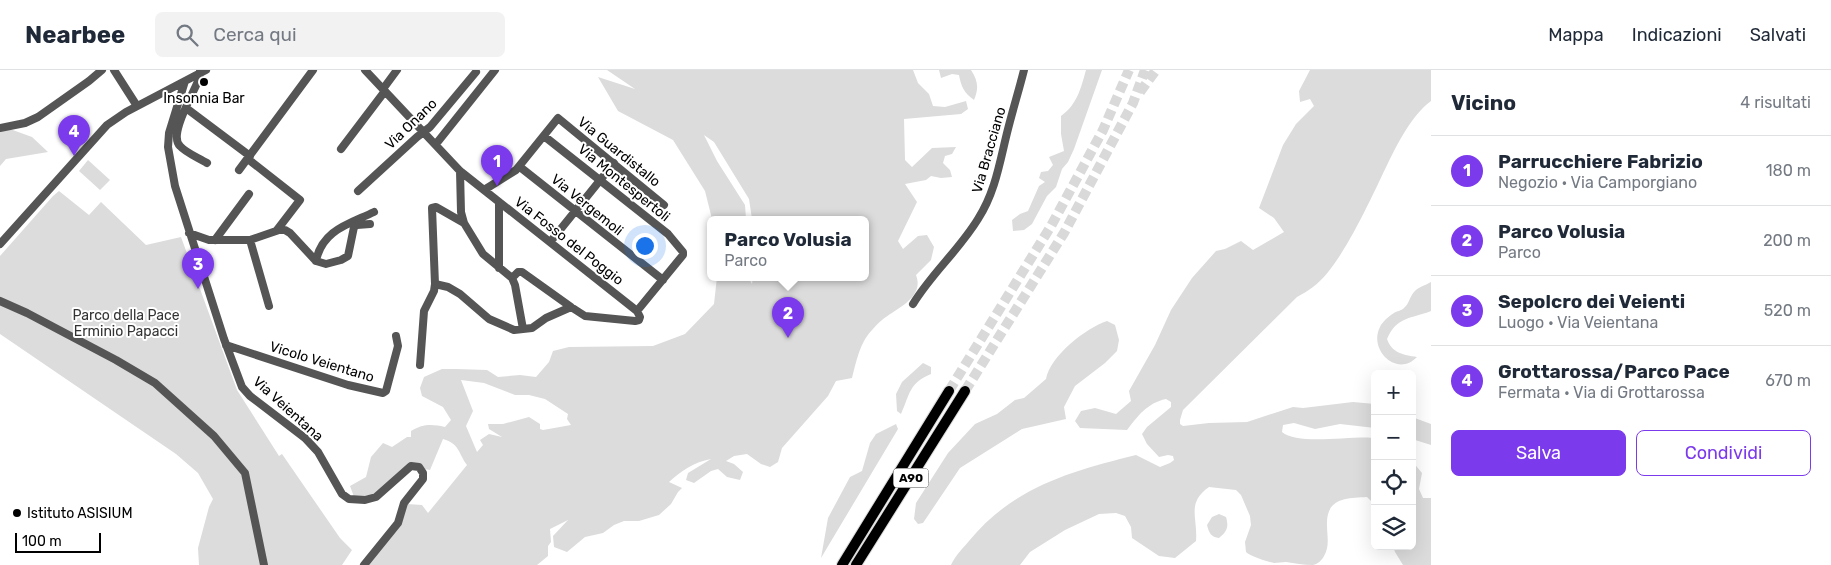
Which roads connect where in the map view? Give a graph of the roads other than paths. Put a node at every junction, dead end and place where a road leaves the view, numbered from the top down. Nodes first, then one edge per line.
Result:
1 (102, 70) edge
2 (114, 70) edge
3 (313, 70) edge
4 (365, 70) edge
5 (397, 70) edge
6 (495, 70) edge
7 (1024, 70) edge
8 (202, 71) edge
9 (476, 72) dead end
10 (185, 81) junction
11 (384, 90) junction
12 (137, 106) junction
13 (186, 108) junction
14 (0, 128) edge
15 (424, 132) junction
16 (544, 136) junction
17 (436, 144) junction
18 (341, 149) dead end
19 (249, 157) junction
20 (614, 162) junction
21 (207, 163) dead end
22 (520, 167) junction
23 (239, 170) dead end
24 (460, 171) junction
25 (600, 180) junction
26 (484, 190) junction
27 (358, 191) dead end
28 (249, 194) dead end
29 (499, 202) junction
30 (664, 205) dead end
31 (575, 210) junction
32 (374, 212) dead end
33 (464, 223) junction
34 (370, 224) dead end
35 (277, 230) junction
36 (189, 233) junction
37 (215, 240) junction
38 (250, 240) junction
39 (551, 241) junction
40 (0, 244) edge
41 (316, 261) junction
42 (499, 268) junction
43 (512, 278) junction
44 (663, 280) junction
45 (435, 284) junction
46 (0, 301) edge
47 (913, 304) dead end
48 (269, 306) dead end
49 (571, 307) junction
50 (638, 315) junction
51 (523, 329) junction
52 (396, 336) dead end
53 (226, 345) junction
54 (420, 365) dead end
55 (949, 391) tunnel mouth
56 (965, 391) tunnel mouth
57 (264, 565) edge
58 (364, 565) edge
59 (842, 565) edge
60 (856, 565) edge

1 - 14 street
2 - 12 street
3 - 19 street
4 - 11 street, Via Fosso del Poggio
5 - 11 street
6 - 17 street
7 - 47 street, Via Bracciano
8 - 10 street
8 - 13 street
9 - 15 street, Via Onano
10 - 12 street
10 - 36 street, Via Veientana
11 - 15 street, Via Fosso del Poggio
11 - 18 street
12 - 40 street
13 - 19 street
13 - 21 street
15 - 17 street, Via Fosso del Poggio
15 - 27 street, Via Onano
16 - 20 street, Via Guardistallo
16 - 22 street
16 - 25 street, Via Montespertoli
17 - 24 street, Via Fosso del Poggio
19 - 23 street
19 - 35 street
20 - 25 street
20 - 30 street, Via Guardistallo
22 - 26 street
22 - 31 street, Via Vergemoli
24 - 26 street, Via Fosso del Poggio
24 - 33 street
25 - 31 street
25 - 44 street, Via Montespertoli
26 - 29 street, Via Fosso del Poggio
28 - 37 street
29 - 39 street, Via Fosso del Poggio
29 - 42 street
31 - 39 street
31 - 44 street, Via Vergemoli
32 - 41 street
33 - 42 street
33 - 45 street
34 - 41 street
35 - 38 street
35 - 41 street
36 - 37 street
36 - 53 street, Via Veientana
37 - 38 street
38 - 48 street
39 - 50 street, Via Fosso del Poggio
42 - 43 street
43 - 49 street
43 - 51 street
44 - 50 street
45 - 51 street
45 - 54 street
46 - 57 street
49 - 50 street
49 - 51 street
52 - 53 street, Vicolo Veientano
53 - 58 street, Via Veientana
55 - 59 highway, A90
56 - 60 highway, A90

